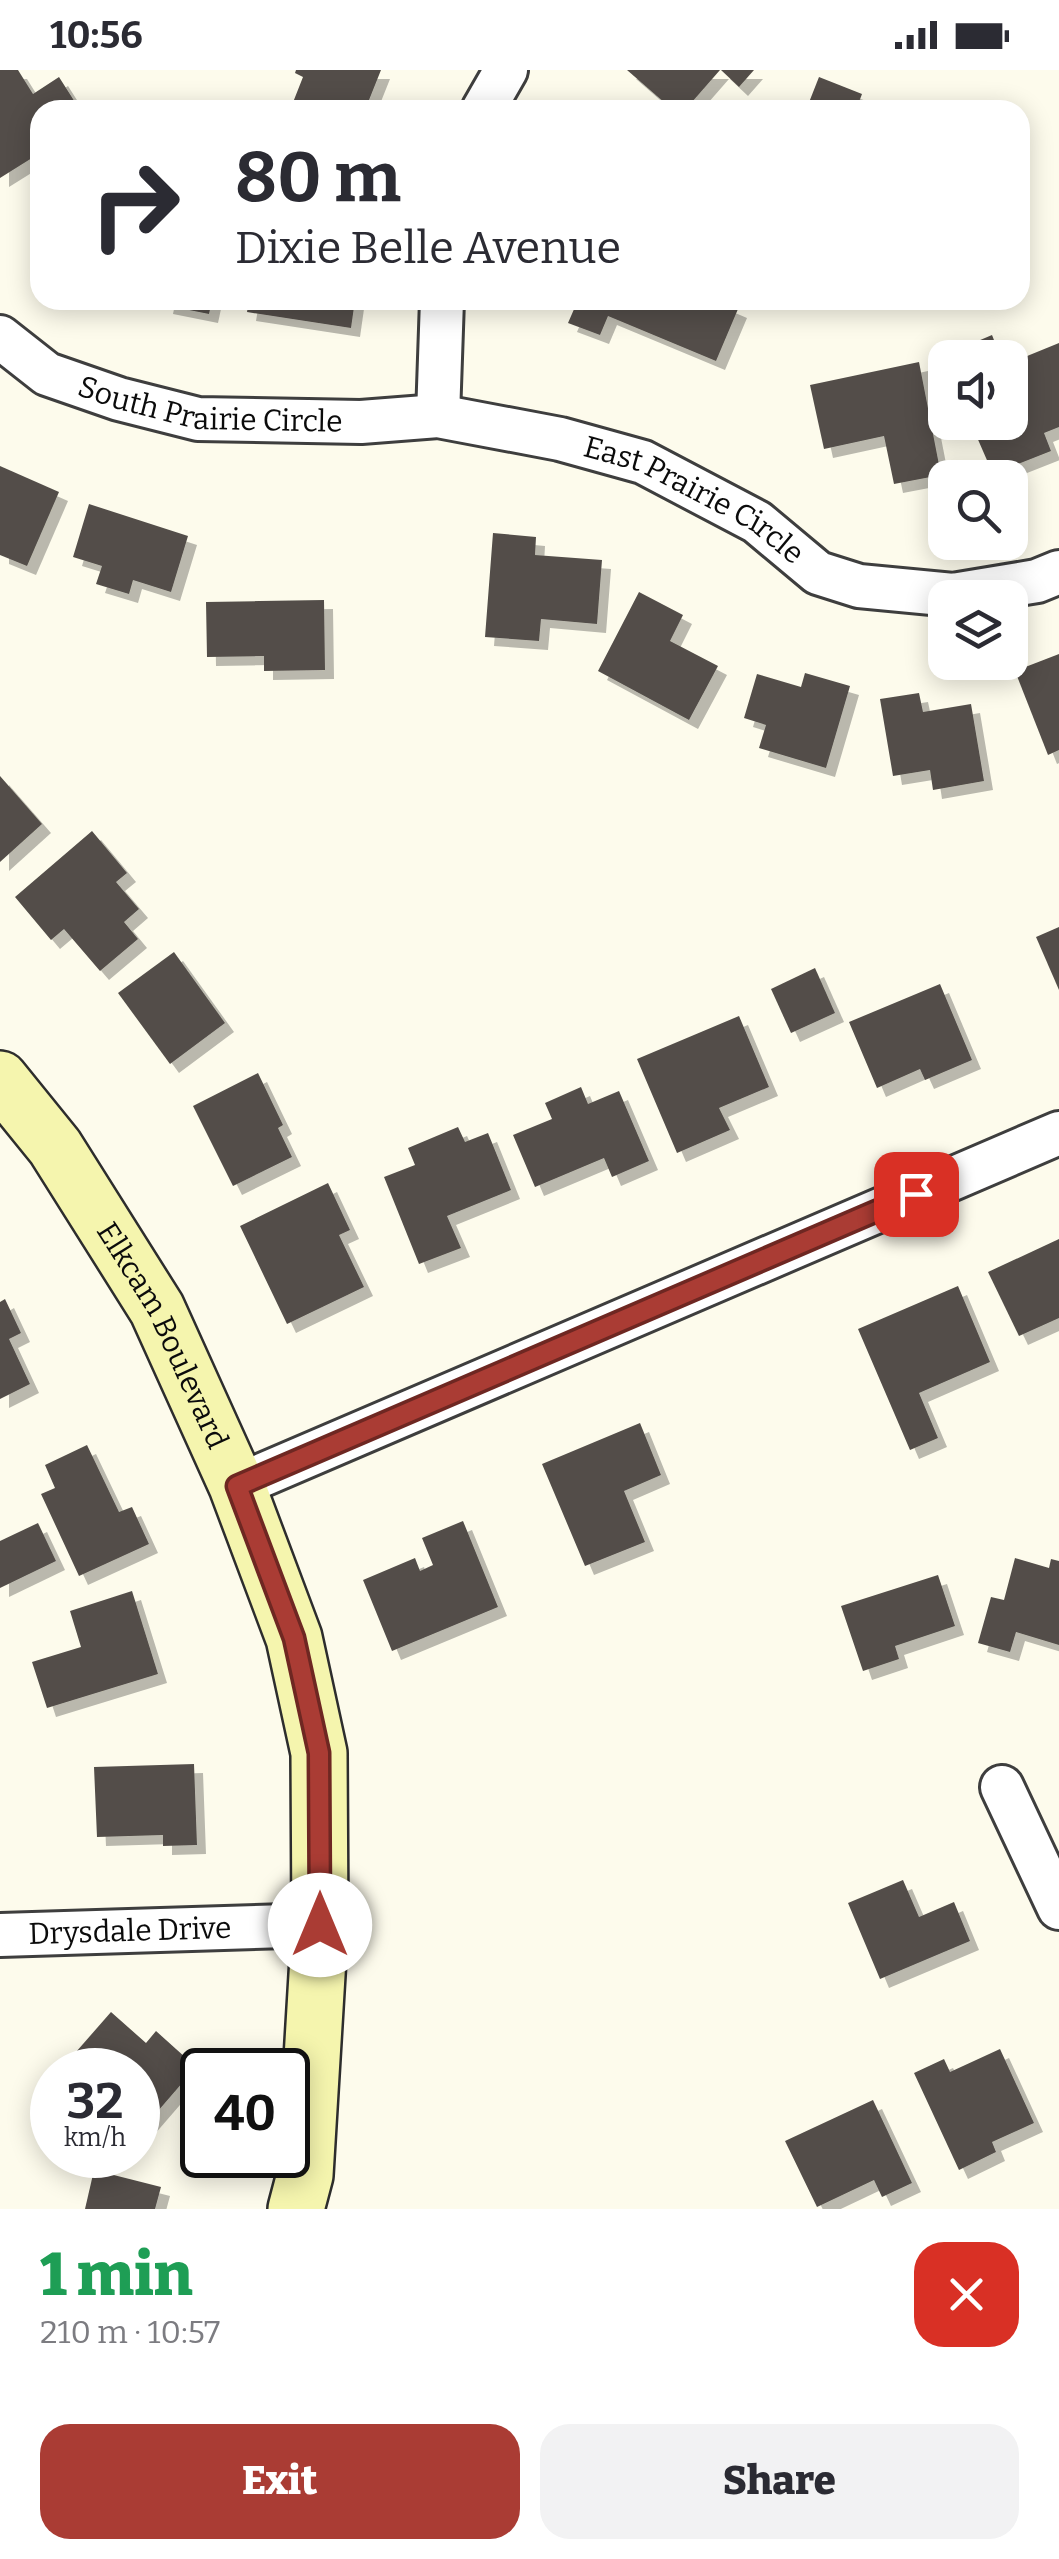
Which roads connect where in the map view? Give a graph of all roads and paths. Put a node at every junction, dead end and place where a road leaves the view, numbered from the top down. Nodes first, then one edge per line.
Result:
1 (506, 70) edge
2 (489, 100) edge
3 (442, 310) edge
4 (0, 337) edge
5 (438, 416) junction
6 (1059, 572) edge
7 (0, 1079) edge
8 (1059, 1132) edge
9 (237, 1486) junction
10 (1002, 1787) dead end
11 (1059, 1908) edge
12 (320, 1925) junction
13 (0, 1936) edge
14 (296, 2209) edge

1 - 2 street
3 - 5 street
4 - 5 street, South Prairie Circle
5 - 6 street, East Prairie Circle
7 - 9 street, Elkcam Boulevard
8 - 9 street
9 - 12 street, Elkcam Boulevard
10 - 11 street
12 - 13 street, Drysdale Drive
12 - 14 street, Elkcam Boulevard

